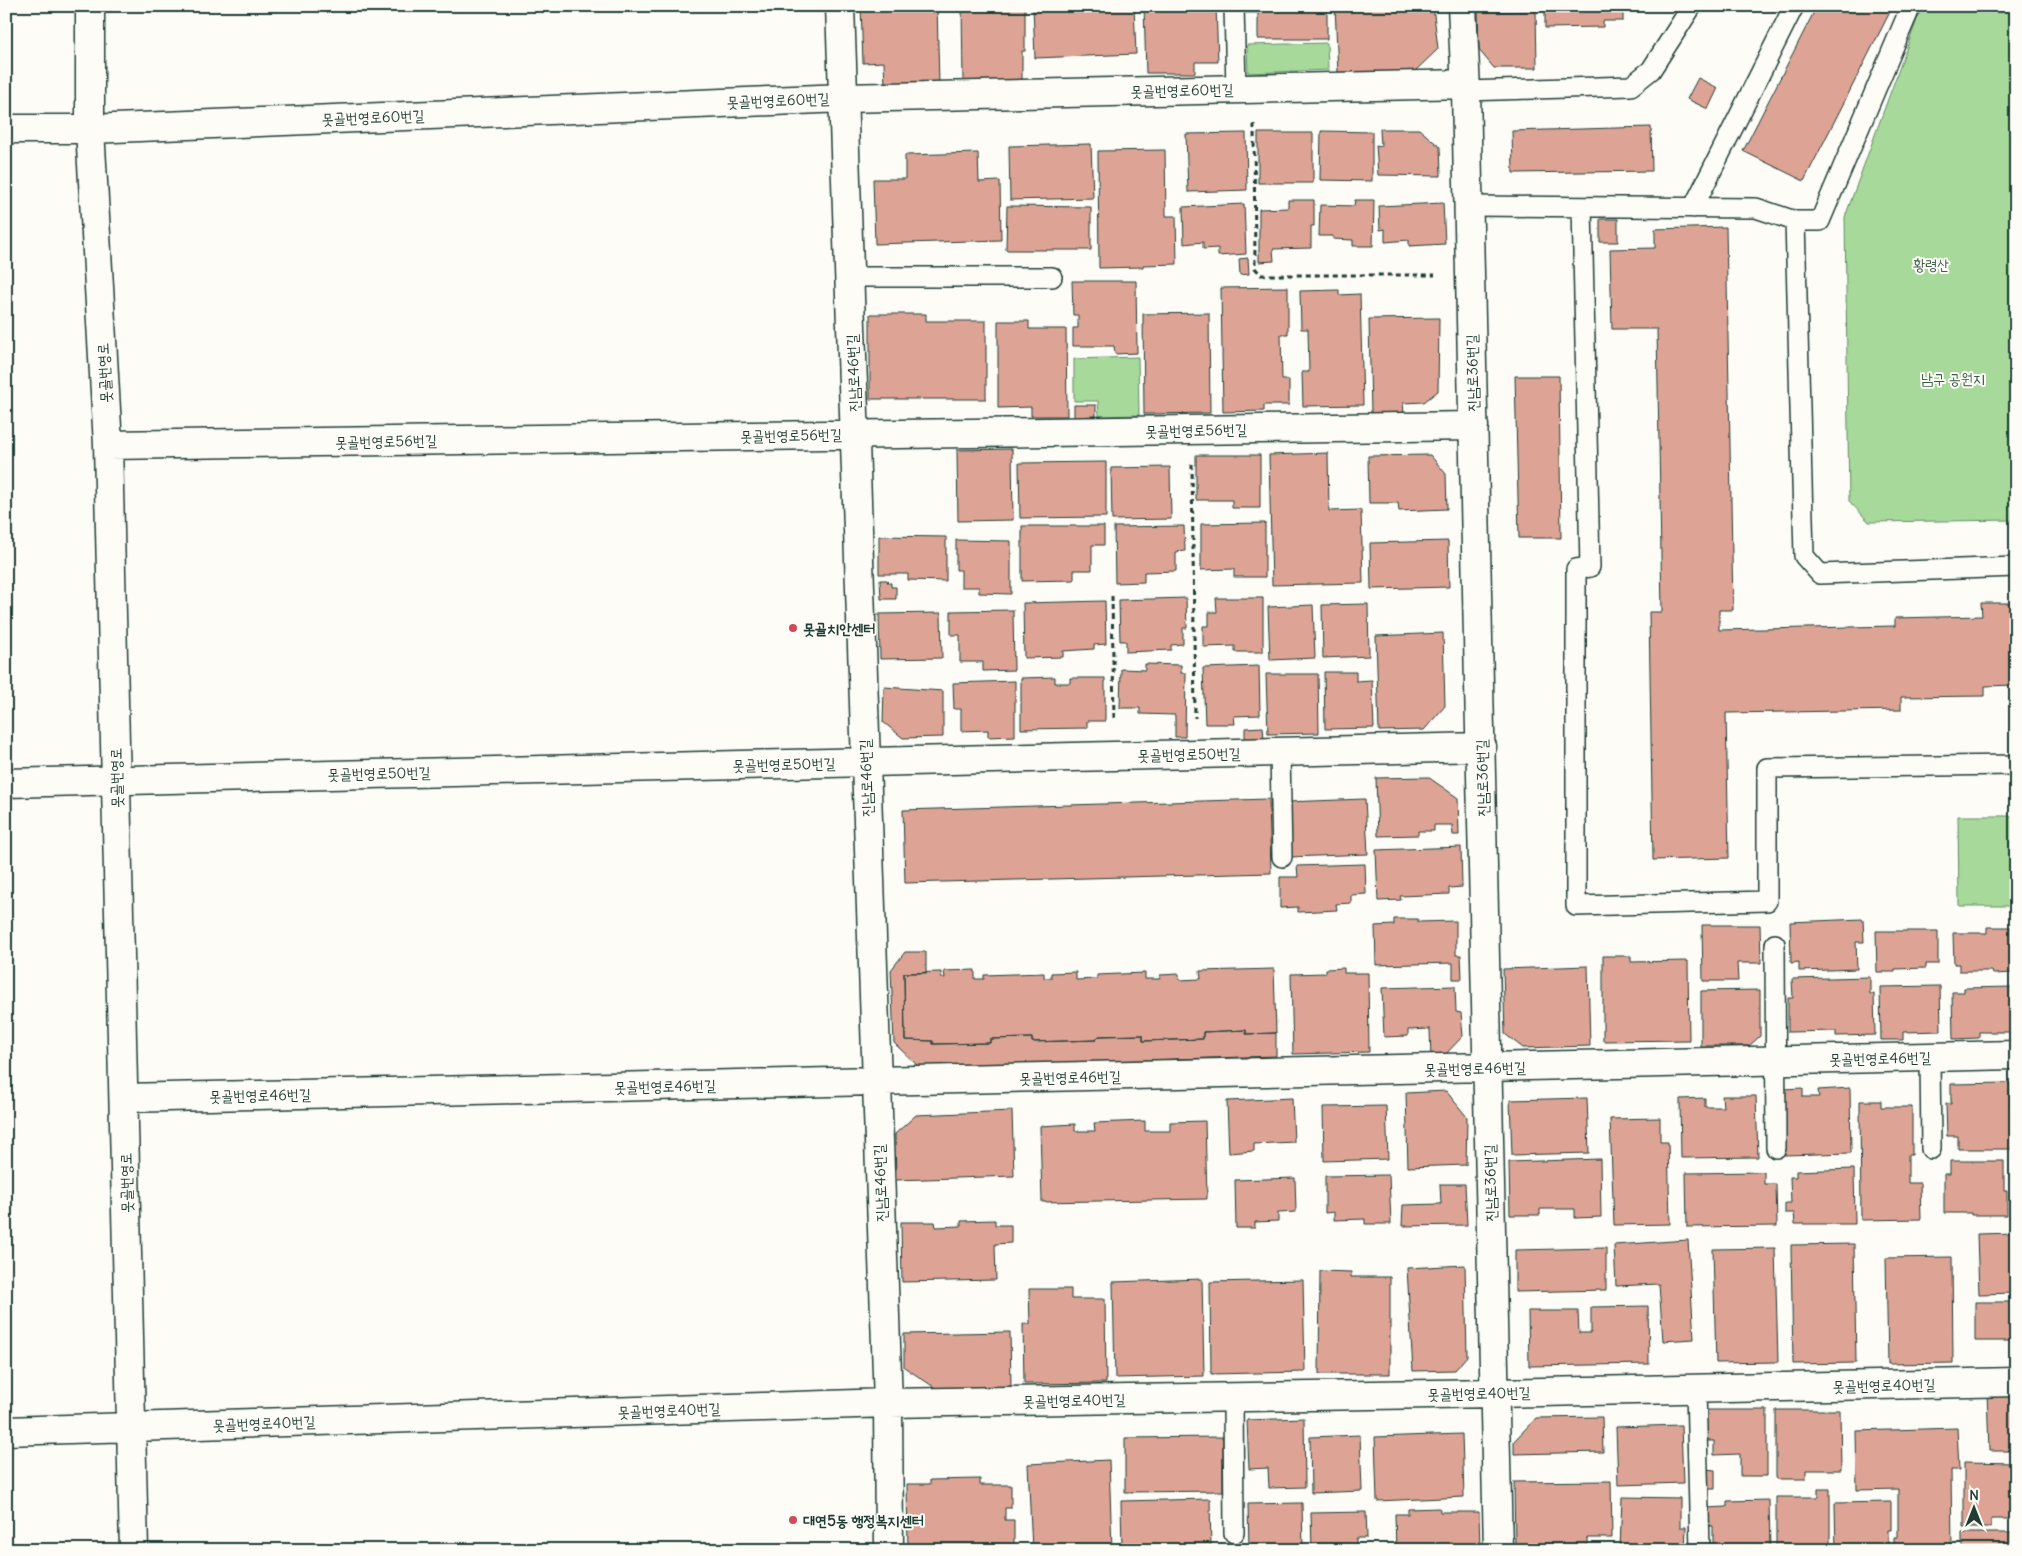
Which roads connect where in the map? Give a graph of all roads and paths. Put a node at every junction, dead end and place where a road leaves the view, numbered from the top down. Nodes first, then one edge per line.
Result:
1 (90, 6) edge
2 (840, 6) edge
3 (1234, 6) edge
4 (1462, 6) edge
5 (1692, 6) edge
6 (1794, 6) edge
7 (1910, 6) edge
8 (1466, 87) junction
9 (1245, 89) junction
10 (844, 98) junction
11 (6, 129) edge
12 (90, 129) junction
13 (1469, 206) junction
14 (1582, 207) junction
15 (1692, 208) junction
16 (1795, 221) junction
17 (1470, 275) junction
18 (1052, 277) dead end
19 (850, 278) junction
20 (1474, 426) junction
21 (1191, 430) junction
22 (855, 434) junction
23 (108, 445) junction
24 (2016, 567) edge
25 (1112, 596) dead end
26 (1482, 747) junction
27 (1280, 752) junction
28 (1196, 754) junction
29 (1114, 756) junction
30 (866, 762) junction
31 (2016, 765) edge
32 (116, 779) junction
33 (6, 783) edge
34 (1282, 857) dead end
35 (1775, 944) dead end
36 (2016, 1055) edge
37 (1930, 1057) junction
38 (1775, 1061) junction
39 (1488, 1067) junction
40 (876, 1082) junction
41 (124, 1098) junction
42 (1776, 1148) dead end
43 (1931, 1149) dead end
44 (2016, 1382) edge
45 (1696, 1389) junction
46 (1495, 1393) junction
47 (1233, 1397) junction
48 (888, 1403) junction
49 (132, 1428) junction
50 (6, 1431) edge
51 (1234, 1533) dead end
52 (134, 1550) edge
53 (889, 1550) edge
54 (1498, 1550) edge
55 (1700, 1550) edge

1 - 12 street, 못골번영로
2 - 10 street, 진남로46번길
3 - 9 lane
4 - 8 street, 진남로36번길
5 - 8 lane
6 - 15 lane
7 - 16 lane
8 - 9 street, 못골번영로60번길
8 - 13 street, 진남로36번길
9 - 10 street, 못골번영로60번길
9 - 17 path
10 - 12 street, 못골번영로60번길
10 - 19 street, 진남로46번길
11 - 12 street, 못골번영로60번길
12 - 23 street, 못골번영로
13 - 14 lane
13 - 17 street, 진남로36번길
14 - 15 lane
14 - 31 lane
15 - 16 lane
16 - 24 lane
17 - 20 street, 진남로36번길
18 - 19 lane
19 - 22 street, 진남로46번길
20 - 21 street, 못골번영로56번길
20 - 26 street, 진남로36번길
21 - 22 street, 못골번영로56번길
21 - 28 path
22 - 23 street, 못골번영로56번길
22 - 30 street, 진남로46번길
23 - 32 street, 못골번영로
25 - 29 path
26 - 27 street, 못골번영로50번길
26 - 39 street, 진남로36번길
27 - 28 street, 못골번영로50번길
27 - 34 lane
28 - 29 street, 못골번영로50번길
29 - 30 street, 못골번영로50번길
30 - 32 street, 못골번영로50번길
30 - 40 street, 진남로46번길
32 - 33 street, 못골번영로50번길
32 - 41 street, 못골번영로
35 - 38 lane
36 - 37 street, 못골번영로46번길
37 - 38 street, 못골번영로46번길
37 - 43 lane
38 - 39 street, 못골번영로46번길
38 - 42 lane
39 - 40 street, 못골번영로46번길
39 - 46 street, 진남로36번길
40 - 41 street, 못골번영로46번길
40 - 48 street, 진남로46번길
41 - 49 street, 못골번영로
44 - 45 street, 못골번영로40번길
45 - 46 street, 못골번영로40번길
45 - 55 lane
46 - 47 street, 못골번영로40번길
46 - 54 street, 진남로36번길
47 - 48 street, 못골번영로40번길
47 - 51 lane
48 - 49 street, 못골번영로40번길
48 - 53 street, 진남로46번길
49 - 50 street, 못골번영로40번길
49 - 52 street, 못골번영로

